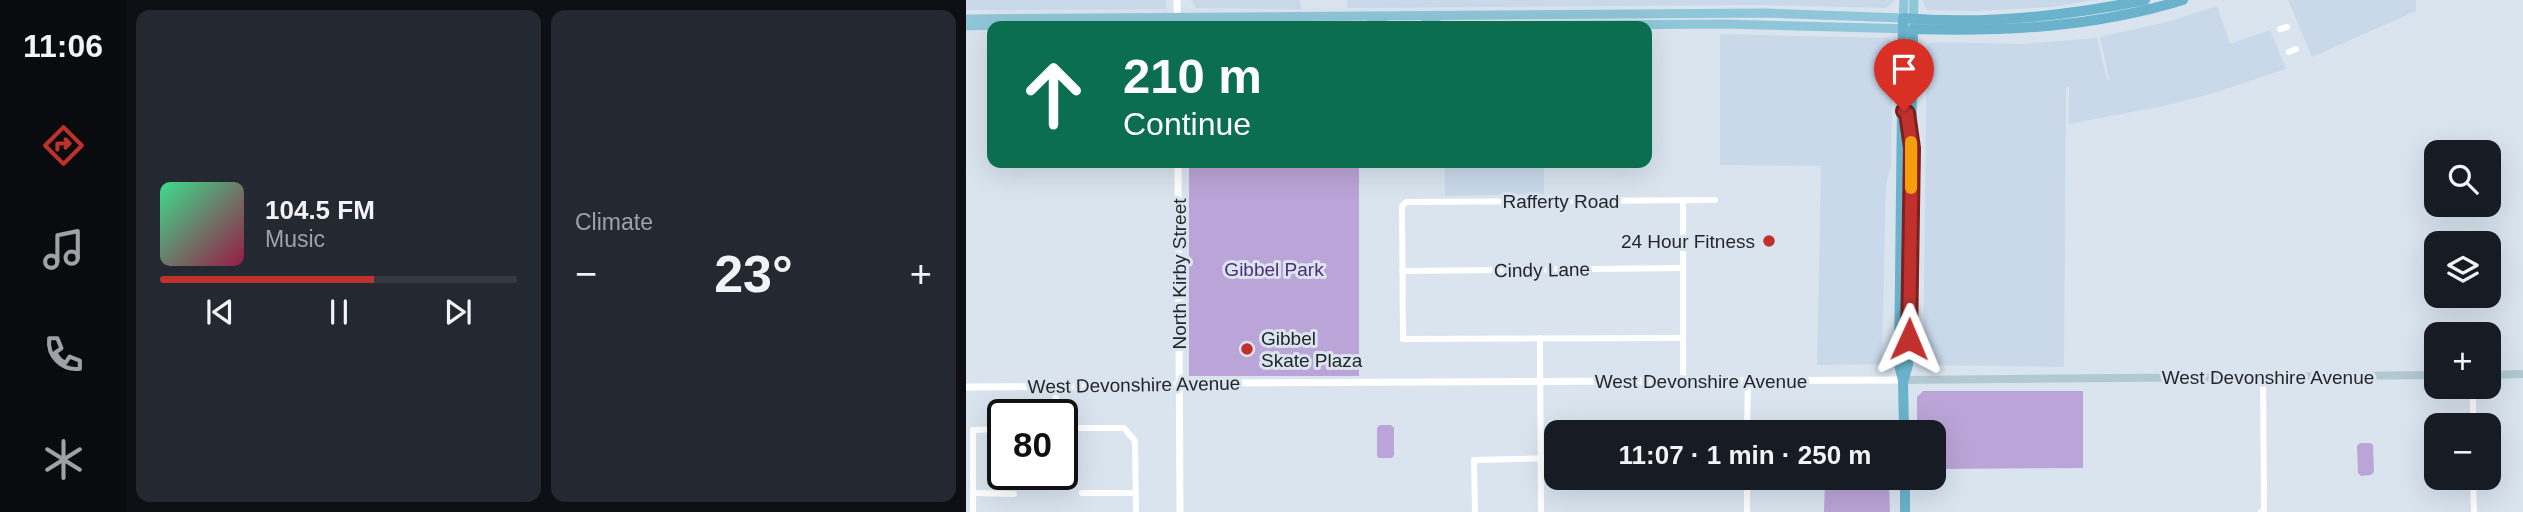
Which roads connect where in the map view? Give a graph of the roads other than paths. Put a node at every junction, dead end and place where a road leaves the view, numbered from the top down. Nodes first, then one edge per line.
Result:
1 (1177, 0) edge
2 (1904, 0) edge
3 (1914, 0) edge
4 (2145, 0) edge
5 (2165, 0) edge
6 (2183, 0) edge
7 (1404, 16) junction
8 (1472, 16) junction
9 (966, 19) edge
10 (2101, 20) junction
11 (1004, 21) edge
12 (1040, 21) edge
13 (1156, 21) edge
14 (1177, 21) edge
15 (1215, 21) edge
16 (1376, 21) edge
17 (1426, 21) edge
18 (1908, 24) junction
19 (1652, 25) edge
20 (987, 26) edge
21 (966, 28) edge
22 (987, 30) edge
23 (1901, 111) junction
24 (1902, 125) junction
25 (1912, 152) junction
26 (1178, 168) edge
27 (1684, 200) junction
28 (1715, 200) dead end
29 (1683, 268) junction
30 (1402, 271) junction
31 (1540, 338) junction
32 (1683, 338) junction
33 (2523, 374) edge
34 (2424, 375) edge
35 (2501, 375) edge
36 (2263, 377) junction
37 (1748, 380) junction
38 (1903, 380) junction
39 (1540, 381) junction
40 (1684, 381) junction
41 (1180, 385) junction
42 (1056, 386) junction
43 (966, 387) edge
44 (1056, 399) edge
45 (1747, 420) edge
46 (1904, 420) edge
47 (1078, 428) edge
48 (987, 430) edge
49 (1541, 458) junction
50 (1747, 490) edge
51 (1905, 490) edge
52 (2473, 490) edge
53 (973, 493) junction
54 (1082, 493) dead end
55 (1135, 493) junction
56 (1014, 494) dead end
57 (973, 512) edge
58 (1136, 512) edge
59 (1180, 512) edge
60 (1475, 512) edge
61 (1541, 512) edge
62 (1747, 512) edge
63 (1905, 512) edge
64 (2262, 512) edge
65 (2474, 512) edge

1 - 14 street
2 - 18 main road
3 - 18 main road
4 - 18 highway
5 - 10 highway
6 - 10 highway
7 - 8 main road
7 - 15 main road
7 - 16 main road
8 - 17 main road
8 - 18 main road
9 - 11 main road
10 - 18 highway
12 - 13 main road
18 - 19 main road
18 - 23 highway
18 - 25 highway
20 - 21 main road
21 - 22 main road
23 - 24 highway
23 - 25 highway
24 - 25 highway
24 - 38 highway
25 - 38 highway
26 - 41 street, North Kirby Street
27 - 28 street, Rafferty Road
27 - 29 street
27 - 30 street, Rafferty Road
29 - 30 street, Cindy Lane
29 - 32 street
30 - 31 street
31 - 32 street
31 - 39 street
32 - 40 street
33 - 35 main road
34 - 36 main road, West Devonshire Avenue
36 - 38 main road, West Devonshire Avenue
36 - 64 street
37 - 38 street, West Devonshire Avenue
37 - 40 street, West Devonshire Avenue
37 - 45 street
38 - 46 highway
39 - 40 street, West Devonshire Avenue
39 - 41 street, West Devonshire Avenue
39 - 49 street
41 - 42 street, West Devonshire Avenue
41 - 59 street, North Kirby Street
42 - 43 street, West Devonshire Avenue
42 - 44 street
47 - 55 street
48 - 53 street
49 - 60 street
49 - 61 street
50 - 62 street
51 - 63 highway
52 - 65 street
53 - 56 street
53 - 57 street
54 - 55 street
55 - 58 street

